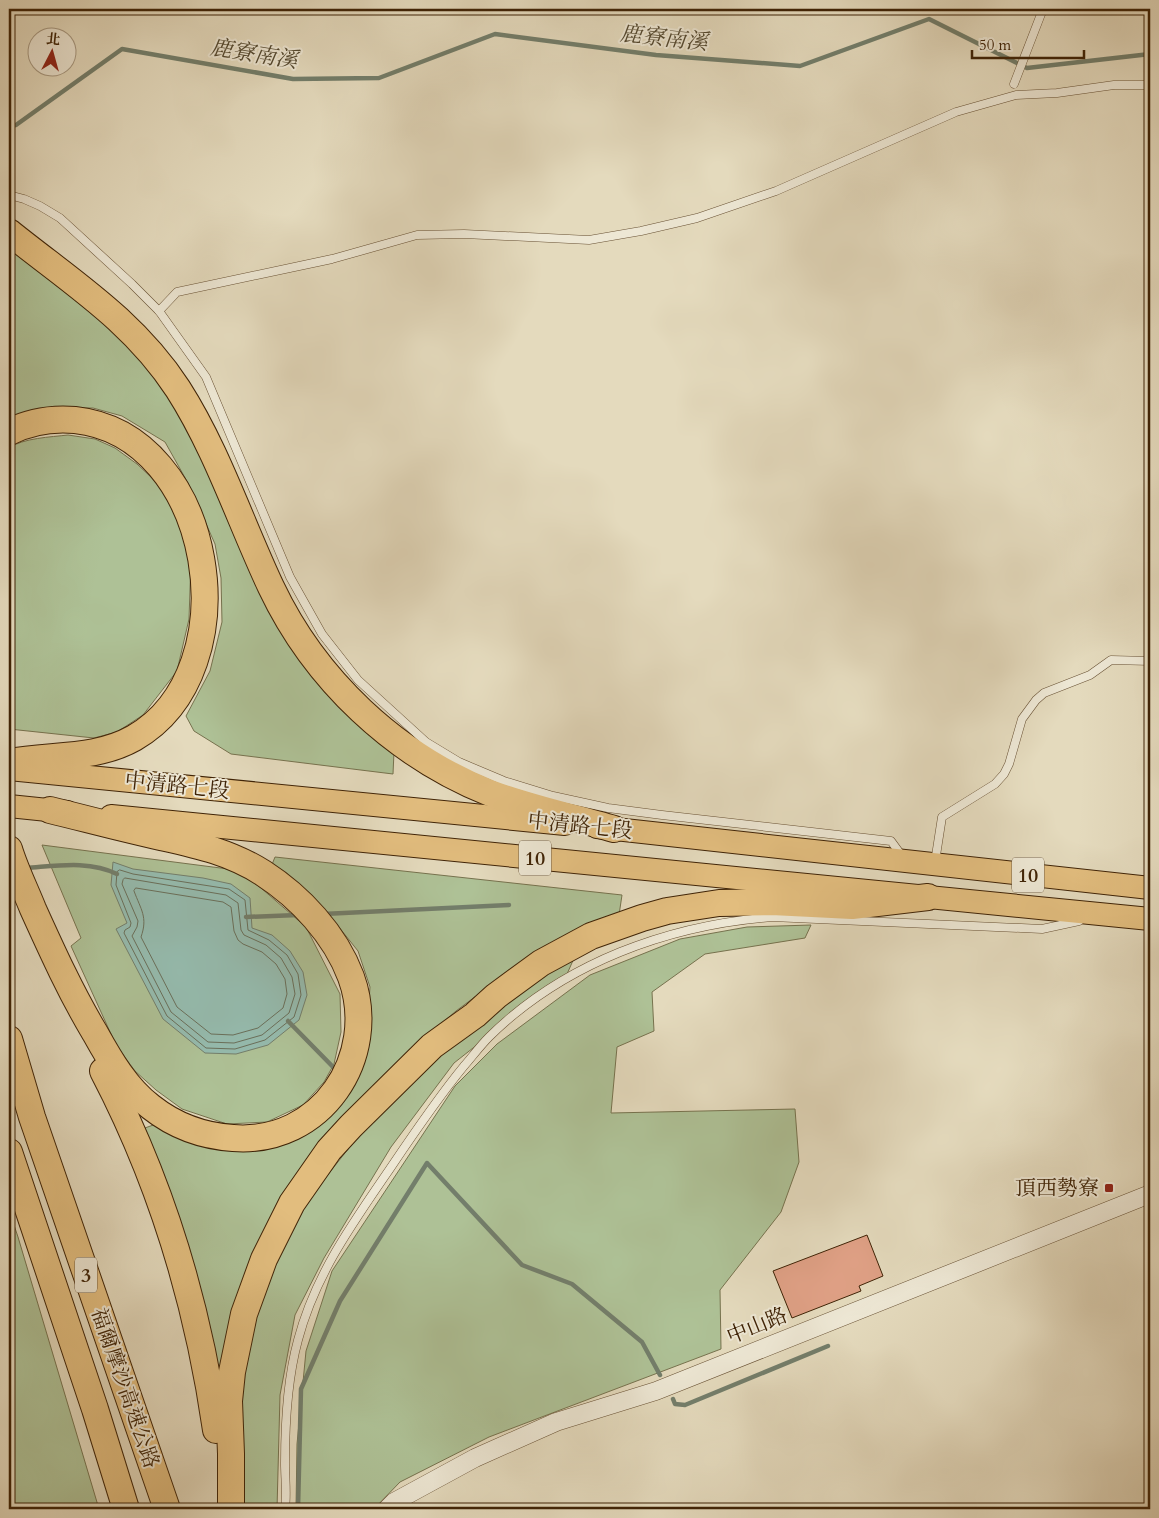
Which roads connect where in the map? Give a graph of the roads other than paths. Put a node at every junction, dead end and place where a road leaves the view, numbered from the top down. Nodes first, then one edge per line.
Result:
1 (1043, 9) edge
2 (1014, 84) dead end
3 (1150, 85) edge
4 (9, 195) edge
5 (9, 232) edge
6 (159, 311) junction
7 (9, 432) edge
8 (1150, 661) edge
9 (9, 762) edge
10 (9, 769) edge
11 (9, 806) edge
12 (50, 810) junction
13 (614, 829) junction
14 (9, 849) edge
15 (906, 861) junction
16 (934, 864) junction
17 (1150, 888) edge
18 (928, 897) junction
19 (1105, 915) junction
20 (1150, 919) edge
21 (73, 996) junction
22 (9, 1039) edge
23 (9, 1152) edge
24 (1150, 1194) edge
25 (230, 1500) edge
26 (126, 1509) edge
27 (167, 1509) edge
28 (285, 1509) edge
29 (387, 1509) edge

1 - 2 lane
3 - 6 lane
4 - 6 lane
5 - 13 highway
6 - 15 lane
7 - 9 highway
8 - 16 lane
10 - 13 main road, 中清路七段 / 10
11 - 12 main road, 中清路七段 / 10
12 - 18 main road, 中清路七段 / 10
12 - 21 highway
13 - 15 main road, 中清路七段 / 10
14 - 21 highway
15 - 16 main road, 中清路七段 / 10
16 - 17 main road, 中清路七段 / 10
18 - 19 main road, 中清路七段 / 10
18 - 25 highway
19 - 20 main road, 中清路七段 / 10
19 - 28 lane
21 - 25 highway
22 - 27 highway, 福爾摩沙高速公路 / 3
23 - 26 highway, 福爾摩沙高速公路 / 3
24 - 29 street, 中山路

